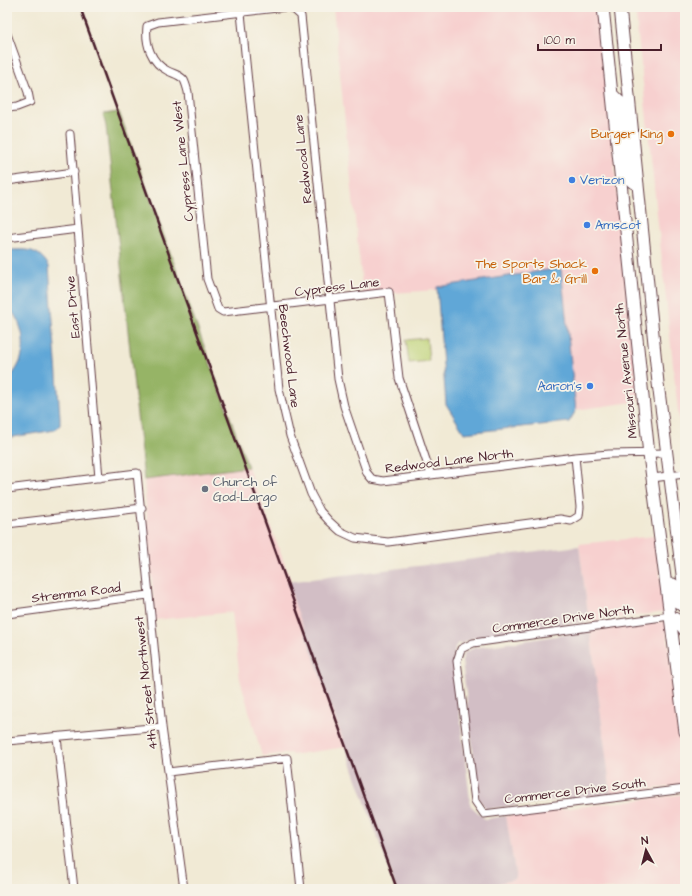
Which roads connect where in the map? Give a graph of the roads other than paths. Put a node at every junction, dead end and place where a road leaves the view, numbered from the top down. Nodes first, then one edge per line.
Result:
1 (286, 7) edge
2 (291, 7) edge
3 (603, 7) edge
4 (620, 7) edge
5 (266, 8) edge
6 (241, 13) junction
7 (7, 34) edge
8 (612, 94) junction
9 (7, 108) edge
10 (70, 134) dead end
11 (74, 172) junction
12 (7, 181) edge
13 (638, 184) junction
14 (622, 199) junction
15 (641, 215) junction
16 (78, 229) junction
17 (7, 238) edge
18 (330, 300) junction
19 (270, 307) junction
20 (218, 309) joint
21 (666, 453) junction
22 (649, 455) junction
23 (575, 457) junction
24 (685, 474) edge
25 (431, 475) junction
26 (669, 476) junction
27 (99, 478) junction
28 (652, 478) junction
29 (7, 489) edge
30 (142, 508) junction
31 (7, 524) edge
32 (664, 566) junction
33 (148, 595) junction
34 (685, 598) edge
35 (685, 608) edge
36 (7, 614) edge
37 (670, 616) junction
38 (685, 631) edge
39 (162, 727) junction
40 (685, 732) edge
41 (57, 737) junction
42 (7, 740) edge
43 (168, 772) junction
44 (685, 789) edge
45 (475, 801) joint
46 (74, 889) edge
47 (184, 889) edge
48 (301, 889) edge

1 - 5 street
2 - 18 street, Redwood Lane
3 - 8 main road, Missouri Avenue North
4 - 13 main road
5 - 6 street
6 - 19 street, Beechwood Lane
6 - 20 street, Cypress Lane West
7 - 9 street
8 - 13 main road
8 - 14 main road, Missouri Avenue North
10 - 11 street, East Drive
11 - 12 street
11 - 16 street, East Drive
13 - 15 main road
14 - 15 main road
14 - 22 main road, Missouri Avenue North
15 - 21 main road
16 - 17 street
16 - 27 street, East Drive
18 - 19 street, Cypress Lane
18 - 25 street, Redwood Lane North
18 - 25 street, Cypress Lane
19 - 20 street, Cypress Lane
19 - 23 street, Beechwood Lane
21 - 22 street, Redwood Lane North
21 - 26 main road
22 - 23 street, Redwood Lane North
22 - 28 main road, Missouri Avenue North
23 - 25 street, Redwood Lane North
24 - 26 street
26 - 28 street
26 - 34 main road
27 - 29 street
27 - 30 street, 4th Street Northwest
28 - 32 main road, Missouri Avenue North
30 - 31 street
30 - 33 street, 4th Street Northwest
32 - 35 main road
32 - 37 main road, Missouri Avenue North
33 - 36 street, Stremma Road
33 - 39 street, 4th Street Northwest
37 - 38 main road
37 - 40 main road, Missouri Avenue North
37 - 45 street, Commerce Drive North
39 - 41 street
39 - 43 street, 4th Street Northwest
41 - 42 street
41 - 46 street
43 - 47 street, 4th Street Northwest
43 - 48 street
44 - 45 street, Commerce Drive South

